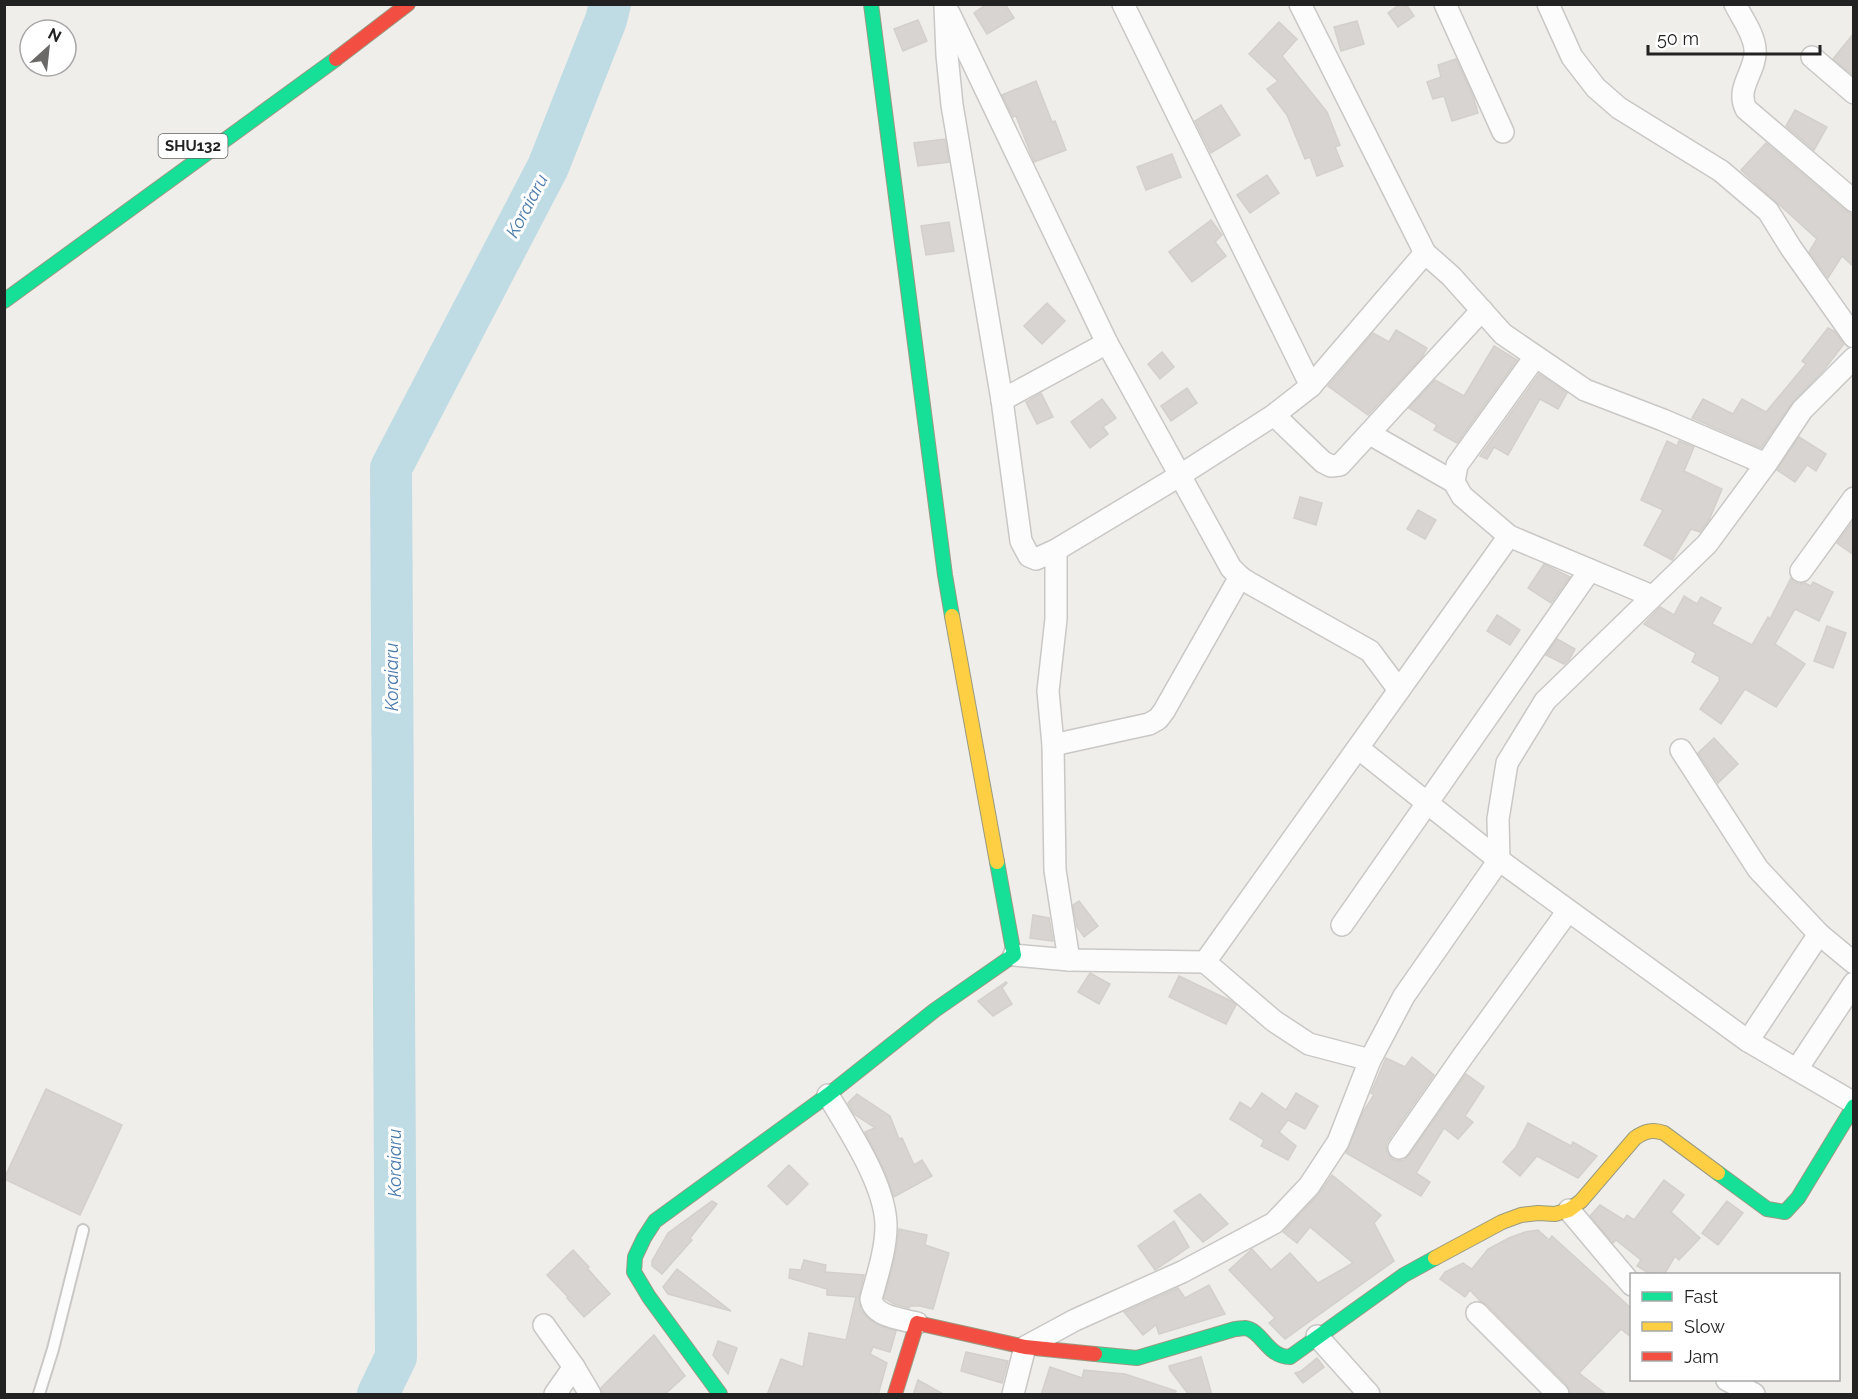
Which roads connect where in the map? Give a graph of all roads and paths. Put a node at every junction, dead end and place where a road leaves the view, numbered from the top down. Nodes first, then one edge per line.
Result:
1 (408, 4) edge
2 (871, 4) edge
3 (1123, 4) edge
4 (1300, 4) edge
5 (1445, 4) edge
6 (1548, 4) edge
7 (1736, 4) edge
8 (945, 5) edge
9 (1812, 57) dead end
10 (1854, 93) edge
11 (1503, 132) dead end
12 (182, 155) dead end
13 (1854, 201) edge
14 (70, 236) dead end
15 (1425, 253) junction
16 (4, 301) edge
17 (1482, 310) junction
18 (1854, 337) edge
19 (1107, 343) junction
20 (1535, 357) junction
21 (1854, 358) edge
22 (1311, 386) junction
23 (1002, 399) junction
24 (1274, 415) junction
25 (1370, 434) junction
26 (1766, 464) junction
27 (1179, 476) junction
28 (1454, 482) junction
29 (1854, 498) edge
30 (1509, 536) junction
31 (1056, 550) junction
32 (1590, 570) junction
33 (1801, 571) dead end
34 (1240, 577) junction
35 (1652, 596) junction
36 (1399, 690) junction
37 (1053, 745) junction
38 (1358, 748) junction
39 (1681, 750) dead end
40 (1428, 802) junction
41 (1499, 860) junction
42 (1568, 911) junction
43 (1342, 925) dead end
44 (1819, 934) junction
45 (1014, 955) junction
46 (1069, 960) junction
47 (1205, 962) junction
48 (1854, 963) edge
49 (1854, 984) edge
50 (1748, 1041) junction
51 (1370, 1060) junction
52 (1797, 1069) junction
53 (828, 1095) junction
54 (1854, 1105) edge
55 (1400, 1148) dead end
56 (1569, 1210) junction
57 (83, 1230) dead end
58 (1630, 1283) edge
59 (1478, 1312) dead end
60 (917, 1323) junction
61 (544, 1325) dead end
62 (1317, 1336) junction
63 (1025, 1347) junction
64 (574, 1367) junction
65 (1729, 1381) edge
66 (39, 1395) edge
67 (555, 1395) edge
68 (590, 1395) edge
69 (720, 1395) edge
70 (895, 1395) edge
71 (1013, 1395) edge
72 (1369, 1395) edge
73 (1558, 1395) edge
74 (1754, 1395) edge

1 - 16 street
2 - 45 street
3 - 22 street
4 - 15 street
5 - 11 street
6 - 18 street
7 - 13 street
8 - 19 street
8 - 23 street
9 - 10 street
12 - 14 street, SHU132
15 - 17 street
15 - 22 street
17 - 20 street
17 - 25 street
19 - 23 street
19 - 27 street
20 - 26 street
20 - 28 street
21 - 26 street
22 - 24 street
23 - 31 street
24 - 25 street
24 - 27 street
25 - 28 street
26 - 35 street
27 - 31 street
27 - 34 street
28 - 30 street
29 - 33 street
30 - 32 street
30 - 36 street
31 - 37 street
32 - 35 street
32 - 40 street
34 - 36 street
34 - 37 street
35 - 41 street
36 - 38 street
37 - 46 street
38 - 40 street
38 - 47 street
39 - 44 street
40 - 41 street
40 - 43 street
41 - 42 street
41 - 51 street
42 - 50 street
42 - 55 street
44 - 48 street
44 - 50 street
45 - 46 street
45 - 53 street
46 - 47 street
47 - 51 street
49 - 52 street
50 - 52 street
51 - 63 street
52 - 54 street
53 - 60 street
53 - 69 street
54 - 56 street
56 - 58 street
56 - 62 street
57 - 66 lane
59 - 73 street
60 - 63 street
60 - 70 street
61 - 64 street
62 - 63 street
62 - 72 street
63 - 71 street
64 - 67 street
64 - 68 street
65 - 74 street

